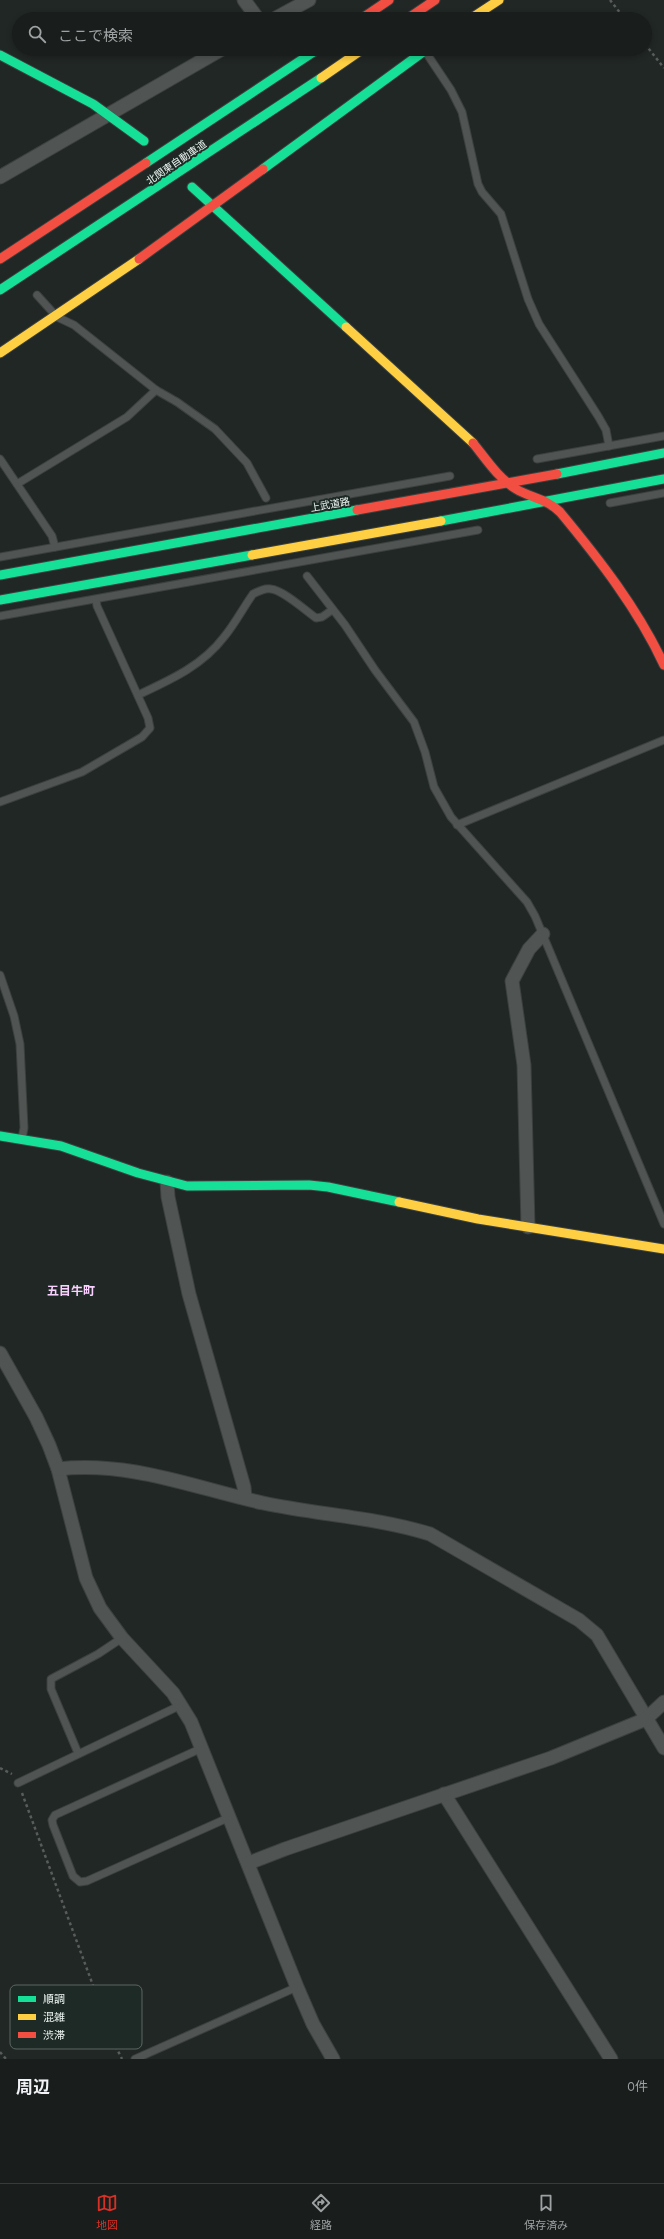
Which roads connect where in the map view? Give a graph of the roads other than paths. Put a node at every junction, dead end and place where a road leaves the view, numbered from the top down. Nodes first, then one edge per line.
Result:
1 (244, 0) edge
2 (309, 0) edge
3 (389, 0) edge
4 (435, 0) edge
5 (499, 0) edge
6 (253, 12) edge
7 (287, 12) edge
8 (372, 12) edge
9 (417, 12) edge
10 (481, 12) edge
11 (0, 55) edge
12 (210, 56) edge
13 (308, 56) edge
14 (353, 56) edge
15 (418, 56) edge
16 (430, 56) edge
17 (111, 114) junction
18 (144, 141) dead end
19 (0, 177) edge
20 (192, 187) dead end
21 (213, 206) junction
22 (0, 259) edge
23 (0, 290) edge
24 (37, 295) dead end
25 (58, 317) junction
26 (0, 353) edge
27 (156, 390) junction
28 (664, 436) edge
29 (609, 446) junction
30 (664, 453) edge
31 (0, 459) edge
32 (537, 459) dead end
33 (450, 476) dead end
34 (664, 479) edge
35 (508, 483) junction
36 (17, 484) junction
37 (664, 493) edge
38 (266, 498) dead end
39 (548, 502) junction
40 (610, 503) dead end
41 (243, 522) junction
42 (478, 530) dead end
43 (341, 538) junction
44 (55, 547) junction
45 (344, 554) junction
46 (0, 557) edge
47 (0, 575) edge
48 (307, 576) dead end
49 (0, 600) edge
50 (96, 600) junction
51 (332, 610) junction
52 (0, 616) edge
53 (664, 665) edge
54 (138, 695) junction
55 (664, 740) edge
56 (0, 802) edge
57 (457, 825) junction
58 (543, 934) junction
59 (0, 975) edge
60 (0, 1136) edge
61 (22, 1138) junction
62 (167, 1182) junction
63 (664, 1224) edge
64 (528, 1227) junction
65 (664, 1249) edge
66 (0, 1352) edge
67 (58, 1469) junction
68 (245, 1498) junction
69 (122, 1638) junction
70 (664, 1702) edge
71 (181, 1705) junction
72 (646, 1719) junction
73 (202, 1748) junction
74 (664, 1748) edge
75 (78, 1753) junction
76 (18, 1783) road end
77 (444, 1794) junction
78 (230, 1817) junction
79 (249, 1863) junction
80 (297, 1987) junction
81 (136, 2059) edge
82 (333, 2059) edge
83 (611, 2059) edge

1 - 6 street
2 - 7 street
3 - 8 main road
4 - 9 main road
5 - 10 main road
11 - 17 main road
12 - 17 street
13 - 22 main road, 北関東自動車道
14 - 23 main road, 北関東自動車道
15 - 21 main road
16 - 29 lane
17 - 18 main road
17 - 19 street
20 - 21 main road
21 - 25 main road
21 - 35 main road
24 - 25 lane
25 - 26 main road
25 - 27 lane
27 - 36 lane
27 - 38 lane
28 - 29 lane
29 - 32 lane
30 - 35 main road, 上武道路
31 - 36 lane
33 - 41 lane
34 - 39 main road
35 - 39 main road
35 - 41 main road, 上武道路
36 - 44 lane
37 - 40 lane
39 - 43 main road
39 - 53 main road
41 - 44 lane
41 - 47 main road, 上武道路
42 - 45 lane
43 - 45 lane
43 - 49 main road
44 - 46 lane
45 - 50 lane
48 - 51 lane
50 - 52 lane
50 - 54 lane
51 - 54 lane
51 - 57 lane
54 - 56 lane
55 - 57 lane
57 - 58 lane
58 - 63 lane
58 - 64 street
59 - 61 lane
60 - 61 main road
61 - 62 main road
62 - 64 main road
62 - 68 street
64 - 65 main road
66 - 67 street
67 - 68 street
67 - 69 street
68 - 72 street
69 - 71 street
69 - 75 lane
70 - 72 street
71 - 73 street
71 - 75 lane
72 - 74 street
72 - 77 street
73 - 78 street
73 - 78 lane
75 - 76 lane
77 - 79 street
77 - 83 street
78 - 79 street
79 - 80 street
80 - 81 lane
80 - 82 street

